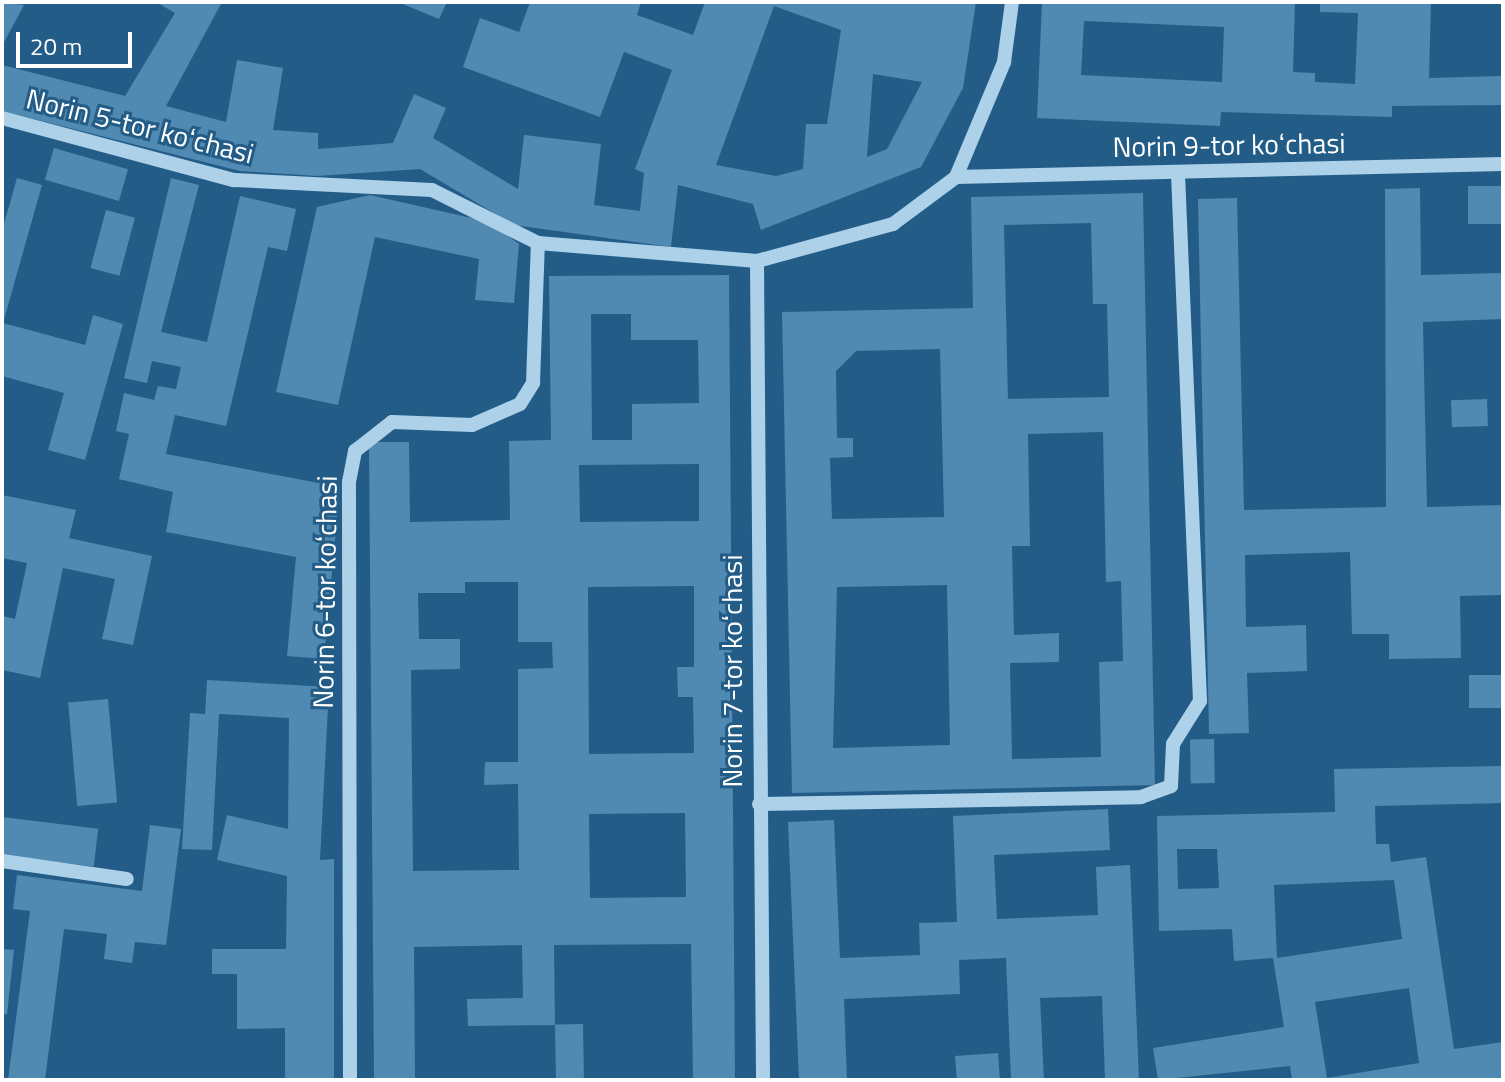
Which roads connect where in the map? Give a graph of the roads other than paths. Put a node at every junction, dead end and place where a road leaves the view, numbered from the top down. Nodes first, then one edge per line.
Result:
1 (1012, 2) edge
2 (2, 118) edge
3 (1503, 164) edge
4 (1178, 173) junction
5 (956, 177) junction
6 (538, 243) junction
7 (757, 261) junction
8 (759, 804) junction
9 (2, 861) edge
10 (127, 879) dead end
11 (350, 1080) edge
12 (763, 1080) edge

1 - 5 street
2 - 6 street, Norin 5-tor koʻchasi
3 - 4 street, Norin 9-tor koʻchasi
4 - 5 street, Norin 9-tor koʻchasi
4 - 8 street
5 - 7 street, Norin 5-tor koʻchasi
6 - 7 street, Norin 5-tor koʻchasi
6 - 11 street, Norin 6-tor koʻchasi
7 - 8 street, Norin 7-tor koʻchasi
8 - 12 street, Norin 7-tor koʻchasi
9 - 10 street

